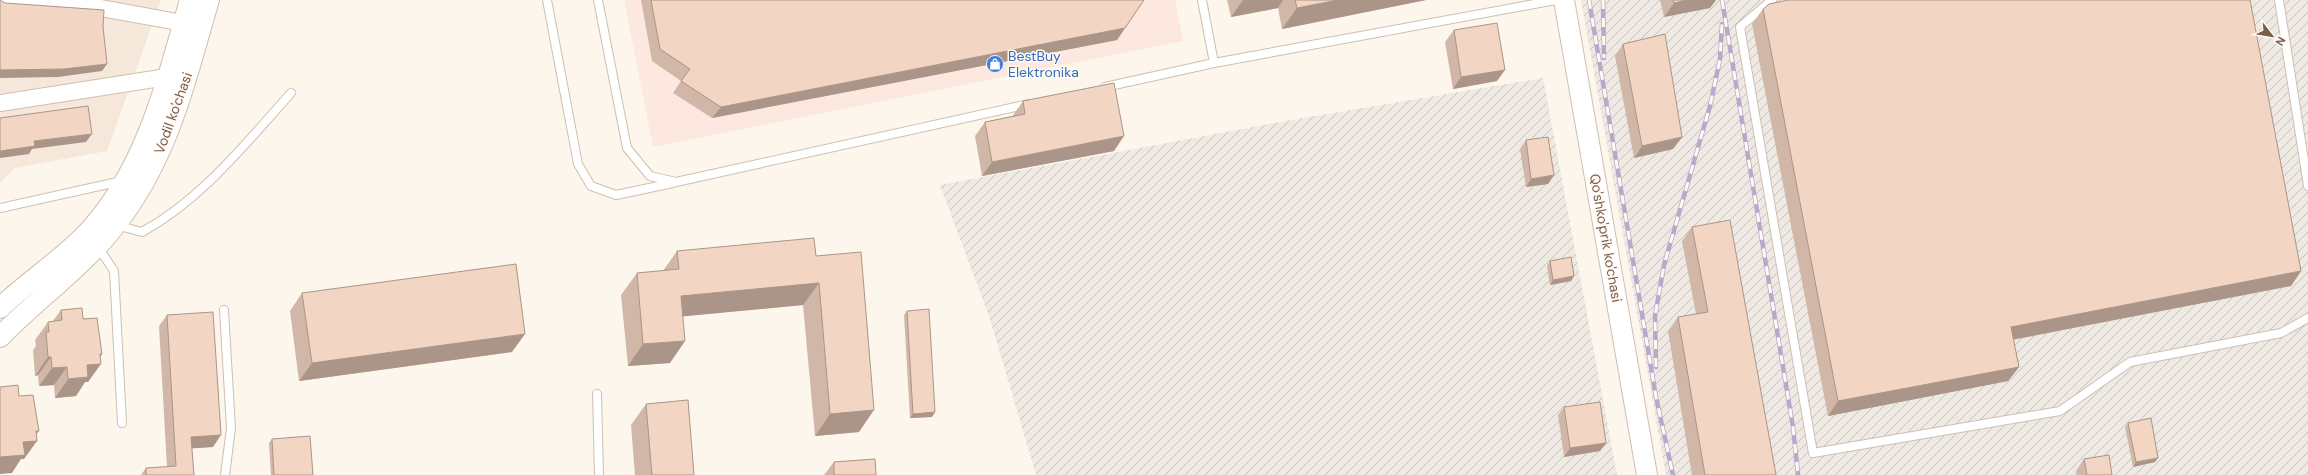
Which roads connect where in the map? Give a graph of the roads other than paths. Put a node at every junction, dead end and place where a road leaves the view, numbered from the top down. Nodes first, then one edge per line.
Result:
1 (190, 0) edge
2 (209, 0) edge
3 (547, 0) edge
4 (598, 0) edge
5 (1202, 0) edge
6 (1556, 0) edge
7 (1564, 0) edge
8 (1772, 0) edge
9 (2279, 0) edge
10 (0, 1) edge
11 (183, 23) junction
12 (1214, 63) junction
13 (167, 77) junction
14 (1097, 89) edge
15 (291, 93) dead end
16 (1034, 102) edge
17 (0, 103) edge
18 (127, 180) junction
19 (676, 182) junction
20 (2308, 186) edge
21 (0, 208) edge
22 (115, 225) junction
23 (97, 246) junction
24 (0, 308) edge
25 (224, 310) dead end
26 (2308, 318) edge
27 (0, 337) edge
28 (597, 394) dead end
29 (122, 423) dead end
30 (225, 475) edge
31 (599, 475) edge
32 (1647, 475) edge

1 - 11 street, Vodil ko'chasi
2 - 22 street, Vodil ko'chasi
3 - 19 lane
4 - 19 lane
5 - 12 lane
6 - 12 lane
7 - 32 street, Qo'shko'prik ko'chasi
8 - 26 lane
9 - 20 lane
10 - 11 street
11 - 13 street, Vodil ko'chasi
12 - 14 lane
13 - 17 street, Vodil ko'chasi
13 - 18 street, Vodil ko'chasi
15 - 22 lane
16 - 19 lane
18 - 21 lane
18 - 24 street, Vodil ko'chasi
22 - 23 street, Vodil ko'chasi
23 - 27 street, Vodil ko'chasi
23 - 29 lane
25 - 30 lane
28 - 31 lane

